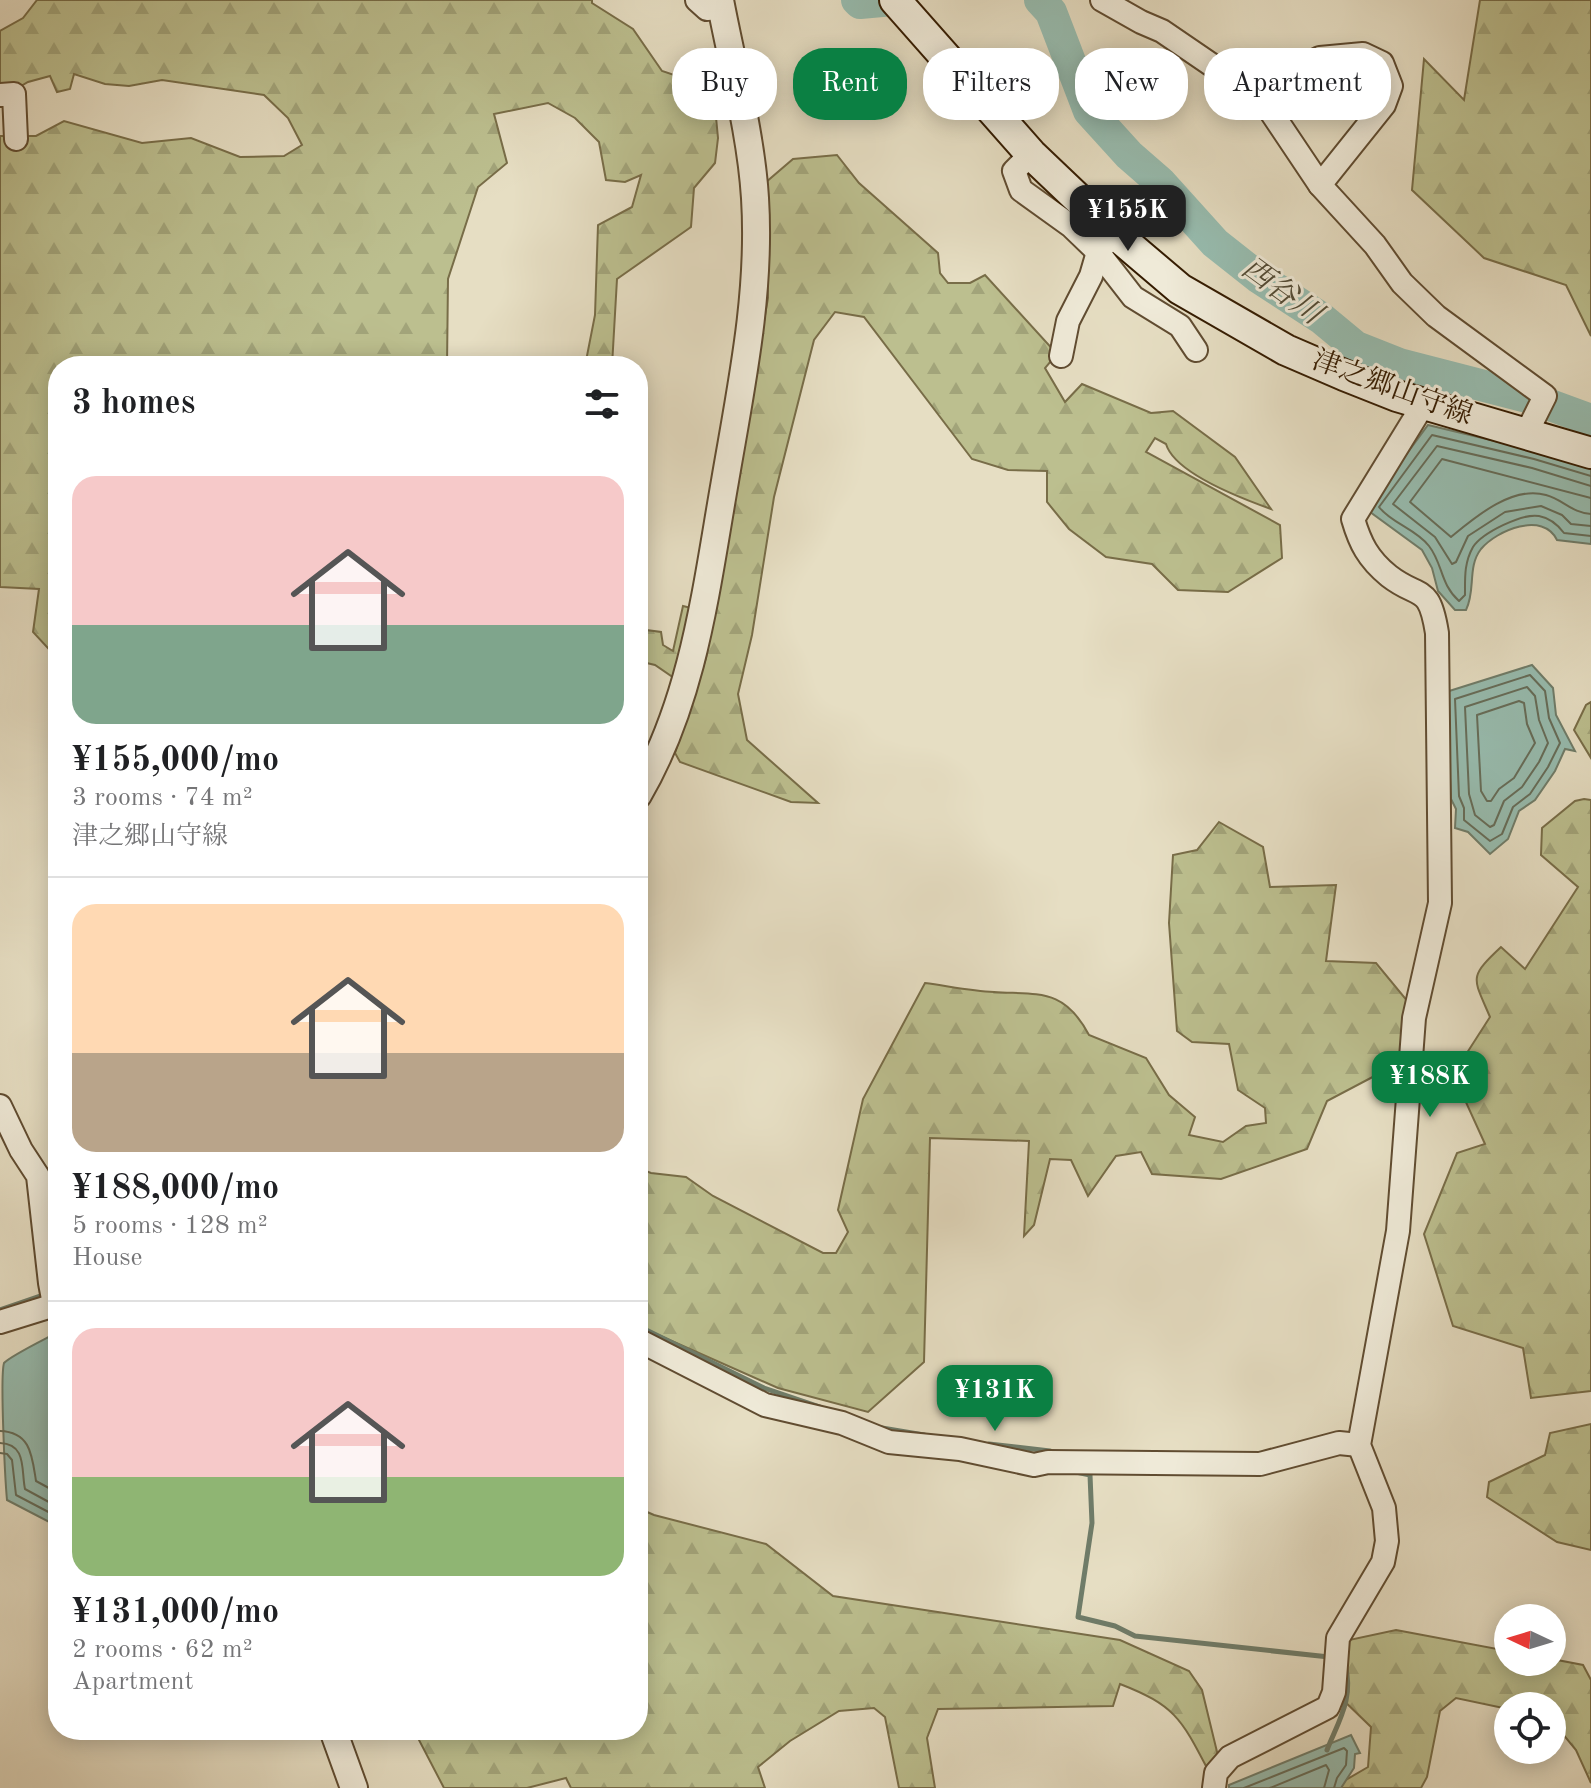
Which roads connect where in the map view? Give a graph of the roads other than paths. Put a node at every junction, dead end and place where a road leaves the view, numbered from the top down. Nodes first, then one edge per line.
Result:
1 (895, 0) edge
2 (1102, 0) edge
3 (712, 2) edge
4 (1204, 60) edge
5 (0, 95) edge
6 (1276, 120) edge
7 (1372, 120) edge
8 (16, 139) dead end
9 (1320, 185) junction
10 (1106, 242) junction
11 (1196, 350) dead end
12 (1061, 356) dead end
13 (1423, 405) junction
14 (1527, 432) junction
15 (1591, 453) edge
16 (648, 776) edge
17 (0, 1106) edge
18 (48, 1252) edge
19 (48, 1301) edge
20 (0, 1322) edge
21 (648, 1345) edge
22 (1359, 1445) junction
23 (337, 1740) edge
24 (354, 1788) edge
25 (1214, 1788) edge

1 - 10 main road, 津之郷山守線
2 - 4 street
3 - 16 street
5 - 8 street
6 - 9 street
7 - 9 street
9 - 14 street
10 - 11 street
10 - 12 street
10 - 13 main road, 津之郷山守線
13 - 14 main road, 津之郷山守線
13 - 22 street
14 - 15 main road, 津之郷山守線
17 - 18 street
19 - 20 street
21 - 22 street
22 - 25 street
23 - 24 street

